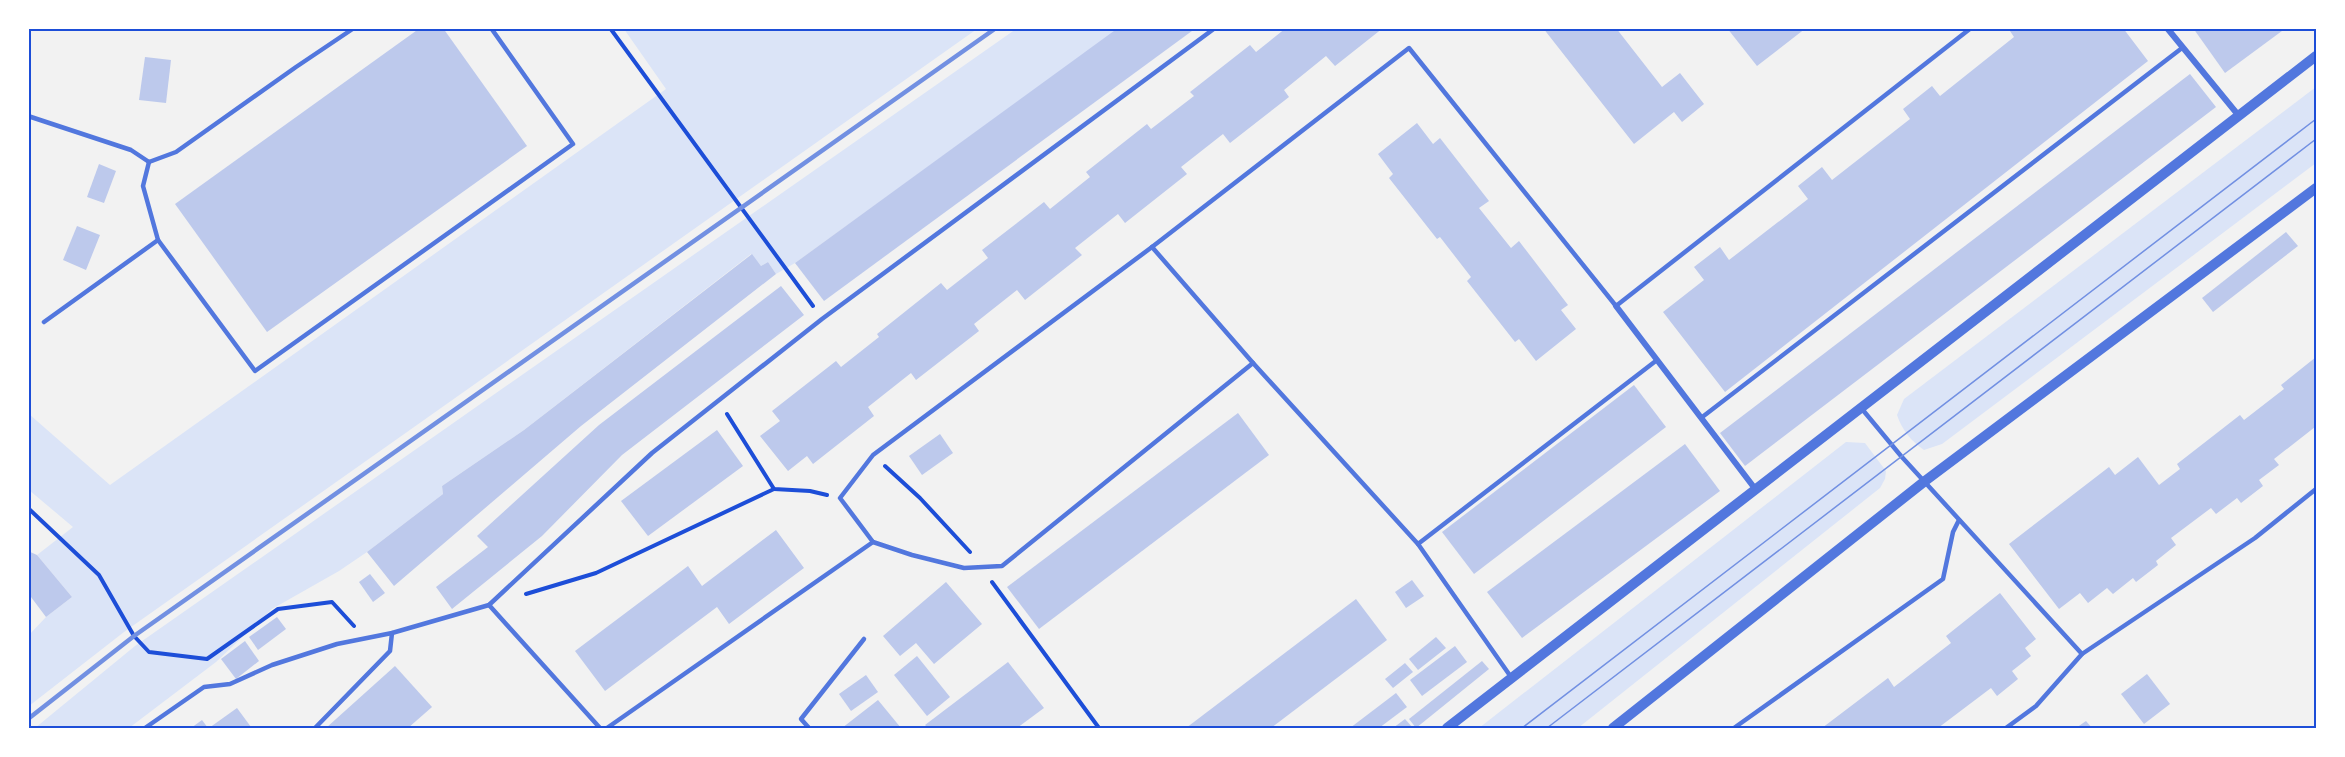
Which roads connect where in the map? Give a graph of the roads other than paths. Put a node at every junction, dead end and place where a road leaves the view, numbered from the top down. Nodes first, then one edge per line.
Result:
1 (354, 28) edge
2 (491, 28) edge
3 (1215, 28) edge
4 (1971, 28) edge
5 (2167, 28) edge
6 (2182, 48) junction
7 (2316, 56) edge
8 (28, 116) edge
9 (2239, 116) junction
10 (150, 162) junction
11 (2316, 188) edge
12 (158, 240) junction
13 (1152, 247) junction
14 (1616, 306) junction
15 (45, 322) dead end
16 (1657, 360) junction
17 (1253, 363) junction
18 (1862, 409) junction
19 (1701, 418) junction
20 (1925, 481) junction
21 (2316, 489) edge
22 (1756, 490) junction
23 (1959, 520) junction
24 (873, 542) junction
25 (1418, 544) junction
26 (489, 605) junction
27 (392, 633) junction
28 (864, 639) dead end
29 (2082, 654) junction
30 (1511, 678) junction
31 (145, 729) edge
32 (315, 729) edge
33 (600, 729) edge
34 (607, 729) edge
35 (809, 729) edge
36 (1447, 729) edge
37 (1613, 729) edge
38 (1734, 729) edge
39 (2006, 729) edge

1 - 10 lane
2 - 12 lane
3 - 26 lane
4 - 14 lane
5 - 6 street
6 - 9 street
6 - 19 lane
7 - 9 street
8 - 10 lane
9 - 18 street
10 - 12 lane
11 - 20 street
12 - 15 lane
13 - 14 lane
13 - 17 lane
13 - 24 lane
14 - 16 street
16 - 19 street
16 - 25 lane
17 - 24 lane
17 - 25 lane
18 - 20 lane
18 - 22 street
19 - 22 street
20 - 23 lane
20 - 37 street
21 - 29 lane
22 - 30 street
23 - 29 lane
23 - 38 lane
24 - 34 lane
25 - 30 lane
26 - 27 lane
26 - 33 lane
27 - 31 lane
27 - 32 lane
28 - 35 lane
29 - 39 lane
30 - 36 street

